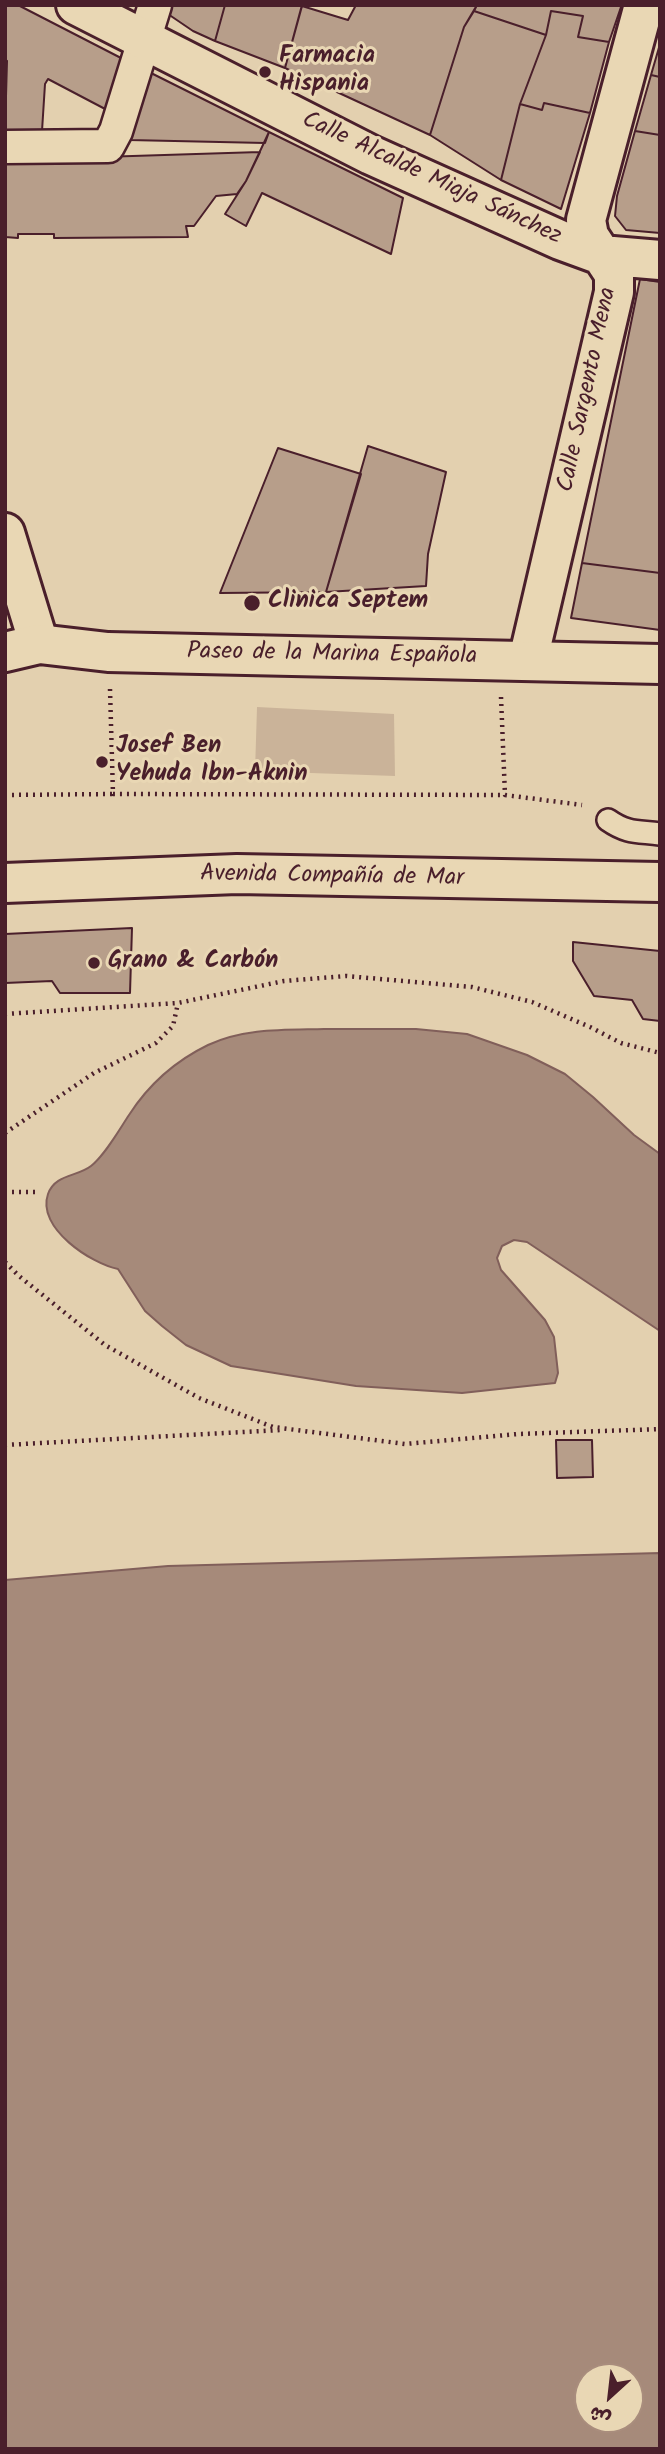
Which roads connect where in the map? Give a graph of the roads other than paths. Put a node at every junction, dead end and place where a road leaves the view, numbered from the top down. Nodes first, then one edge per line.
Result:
1 (76, 5) edge
2 (643, 5) edge
3 (150, 23) edge
4 (5, 147) edge
5 (601, 255) junction
6 (660, 260) edge
7 (5, 533) edge
8 (22, 648) edge
9 (514, 659) junction
10 (660, 664) edge
11 (602, 813) road end
12 (660, 834) edge
13 (660, 882) edge
14 (5, 883) edge

1 - 3 street, Calle Alcalde Miaja Sánchez
2 - 5 street, Calle Sargento Mena
3 - 4 street
3 - 5 street, Calle Alcalde Miaja Sánchez
5 - 6 street, Calle Alcalde Miaja Sánchez
5 - 9 street, Calle Sargento Mena
7 - 8 street
8 - 9 street, Paseo de la Marina Española
9 - 10 street, Paseo de la Marina Española
11 - 12 lane
13 - 14 street, Avenida Compañía de Mar

